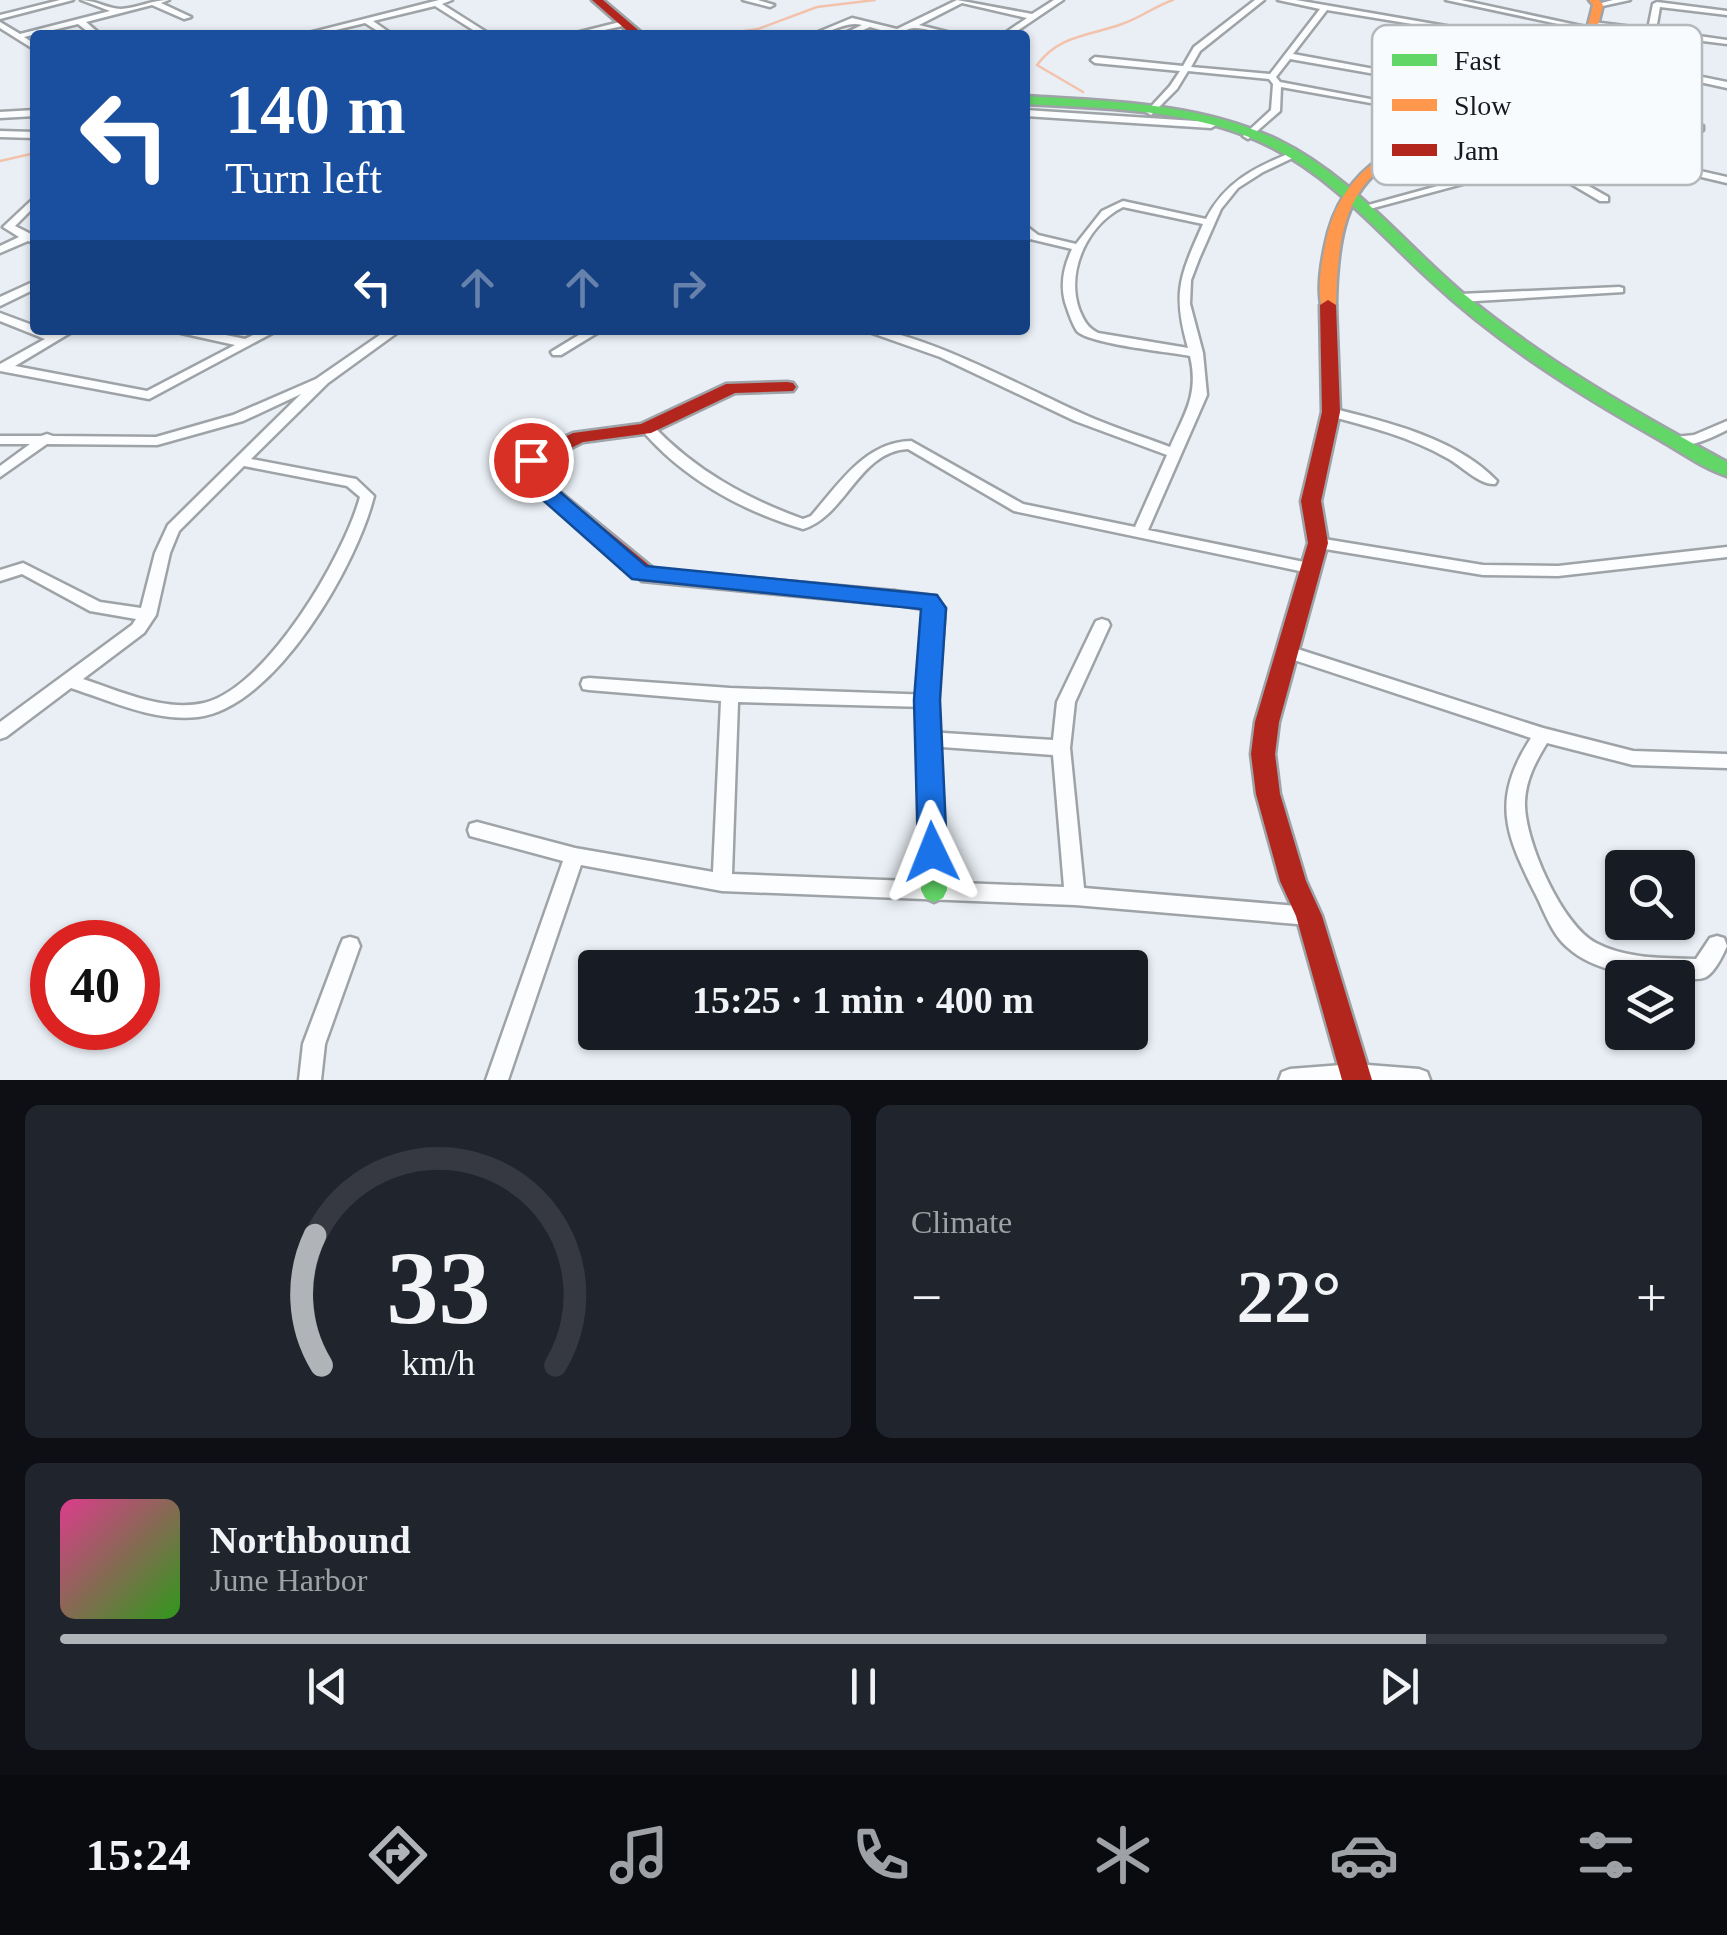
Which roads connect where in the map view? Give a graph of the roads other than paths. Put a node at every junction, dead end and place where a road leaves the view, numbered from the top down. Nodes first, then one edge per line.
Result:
1 (69, 0) edge
2 (85, 0) edge
3 (166, 0) edge
4 (448, 0) edge
5 (597, 0) edge
6 (738, 0) edge
7 (962, 0) edge
8 (1060, 0) edge
9 (1260, 0) edge
10 (1282, 0) edge
11 (1450, 0) edge
12 (1626, 0) edge
13 (153, 3) junction
14 (436, 3) junction
15 (1488, 4) edge
16 (747, 5) edge
17 (770, 5) dead end
18 (1324, 8) junction
19 (120, 12) junction
20 (1350, 12) junction
21 (1594, 14) edge
22 (1727, 14) edge
23 (1031, 16) junction
24 (186, 17) dead end
25 (1535, 17) junction
26 (0, 20) edge
27 (366, 20) junction
28 (80, 22) junction
29 (1521, 22) dead end
30 (869, 24) junction
31 (1393, 25) edge
32 (1430, 25) edge
33 (1620, 25) edge
34 (1653, 25) edge
35 (914, 26) junction
36 (631, 29) edge
37 (47, 30) edge
38 (90, 30) edge
39 (325, 30) edge
40 (381, 30) edge
41 (478, 30) edge
42 (825, 30) edge
43 (856, 30) edge
44 (886, 30) edge
45 (899, 30) edge
46 (932, 30) edge
47 (1013, 30) edge
48 (30, 34) edge
49 (22, 36) junction
50 (1702, 41) edge
51 (1727, 42) edge
52 (30, 43) edge
53 (1288, 56) junction
54 (1095, 60) dead end
55 (1372, 68) edge
56 (1181, 69) junction
57 (1274, 80) junction
58 (1702, 82) edge
59 (1727, 85) edge
60 (1030, 100) edge
61 (1372, 100) edge
62 (1151, 112) junction
63 (30, 113) edge
64 (1030, 114) edge
65 (0, 115) edge
66 (1211, 125) junction
67 (0, 134) edge
68 (30, 135) edge
69 (1248, 136) junction
70 (1296, 154) junction
71 (1372, 168) edge
72 (1702, 173) edge
73 (1727, 180) edge
74 (1425, 185) edge
75 (1580, 185) edge
76 (1359, 199) junction
77 (1604, 199) dead end
78 (30, 204) edge
79 (1206, 222) junction
80 (4, 227) edge
81 (1030, 235) edge
82 (30, 239) edge
83 (1076, 247) junction
84 (0, 250) edge
85 (30, 287) edge
86 (1618, 290) dead end
87 (1460, 298) junction
88 (0, 302) edge
89 (0, 317) edge
90 (30, 329) edge
91 (46, 335) edge
92 (59, 335) edge
93 (206, 335) edge
94 (262, 335) edge
95 (387, 335) edge
96 (587, 335) edge
97 (885, 335) edge
98 (54, 338) junction
99 (245, 344) junction
100 (557, 352) dead end
101 (1198, 353) junction
102 (2, 369) edge
103 (323, 380) junction
104 (788, 387) dead end
105 (1331, 412) junction
106 (1727, 425) edge
107 (648, 428) junction
108 (47, 438) junction
109 (0, 440) edge
110 (1675, 441) junction
111 (1171, 452) junction
112 (245, 462) junction
113 (1727, 470) edge
114 (0, 473) edge
115 (1490, 481) dead end
116 (1139, 534) junction
117 (1318, 543) junction
118 (1727, 552) edge
119 (1309, 568) junction
120 (0, 576) edge
121 (148, 615) junction
122 (1102, 625) dead end
123 (1288, 652) junction
124 (70, 682) junction
125 (589, 684) dead end
126 (730, 695) junction
127 (927, 700) junction
128 (0, 732) edge
129 (1543, 735) junction
130 (928, 739) junction
131 (1061, 748) junction
132 (1727, 760) edge
133 (478, 830) dead end
134 (574, 856) junction
135 (722, 882) junction
136 (934, 890) junction
137 (1076, 896) junction
138 (1310, 916) junction
139 (350, 946) dead end
140 (1724, 951) edge
141 (1356, 1078) edge
142 (310, 1080) edge
143 (497, 1080) edge
144 (1290, 1080) edge
145 (1419, 1080) edge

1 - 26 street
2 - 19 street
3 - 13 street
4 - 14 street
5 - 36 street
6 - 16 street
7 - 23 street
7 - 35 street
8 - 23 street
9 - 56 street
10 - 18 street
11 - 15 street
12 - 21 street
13 - 19 street
13 - 24 street
14 - 27 street
14 - 41 street
15 - 25 street
16 - 17 street
18 - 20 street
18 - 53 street
19 - 28 street
20 - 31 street
20 - 32 street
21 - 25 street
21 - 33 street
22 - 34 street
23 - 47 street
25 - 29 street
26 - 49 street
27 - 39 street
27 - 40 street
28 - 37 street
28 - 38 street
30 - 42 street
30 - 43 street
30 - 44 street
35 - 45 street
35 - 46 street
48 - 49 street
49 - 52 street
50 - 51 street
53 - 55 street
53 - 57 street
54 - 56 street
56 - 57 street
56 - 62 street
57 - 61 street
57 - 69 street
58 - 59 street
60 - 62 street
62 - 66 street
63 - 65 street
64 - 66 street
66 - 69 street
67 - 68 street
69 - 70 street
70 - 76 street
70 - 79 street
71 - 76 street
72 - 73 street
74 - 76 street
75 - 77 street
76 - 87 street
76 - 105 street
78 - 80 street
79 - 83 street
79 - 101 street
80 - 82 street
81 - 83 street
82 - 84 street
83 - 101 street
85 - 88 street
86 - 87 street
87 - 110 street
89 - 90 street
91 - 98 street
92 - 98 street
93 - 99 street
94 - 99 street
95 - 103 street
96 - 100 street
97 - 111 street
98 - 102 street
99 - 102 street
101 - 111 street
103 - 108 street
103 - 112 street
104 - 107 street
105 - 115 street
105 - 117 street
106 - 110 street
107 - 116 street
107 - 127 street
108 - 109 street
108 - 114 street
110 - 113 street
111 - 116 street
112 - 121 street
112 - 124 street
116 - 119 street
117 - 118 street
117 - 119 street
119 - 123 street
120 - 121 street
121 - 124 street
122 - 131 street
123 - 129 street
123 - 138 street
124 - 128 street
125 - 126 street
126 - 127 street
126 - 135 street
127 - 130 street
129 - 132 street
129 - 140 street
130 - 131 street
130 - 136 street
131 - 137 street
133 - 134 street
134 - 135 street
134 - 143 street
135 - 136 street
136 - 137 street
137 - 138 street
138 - 141 street
139 - 142 street
141 - 144 street
141 - 145 street

